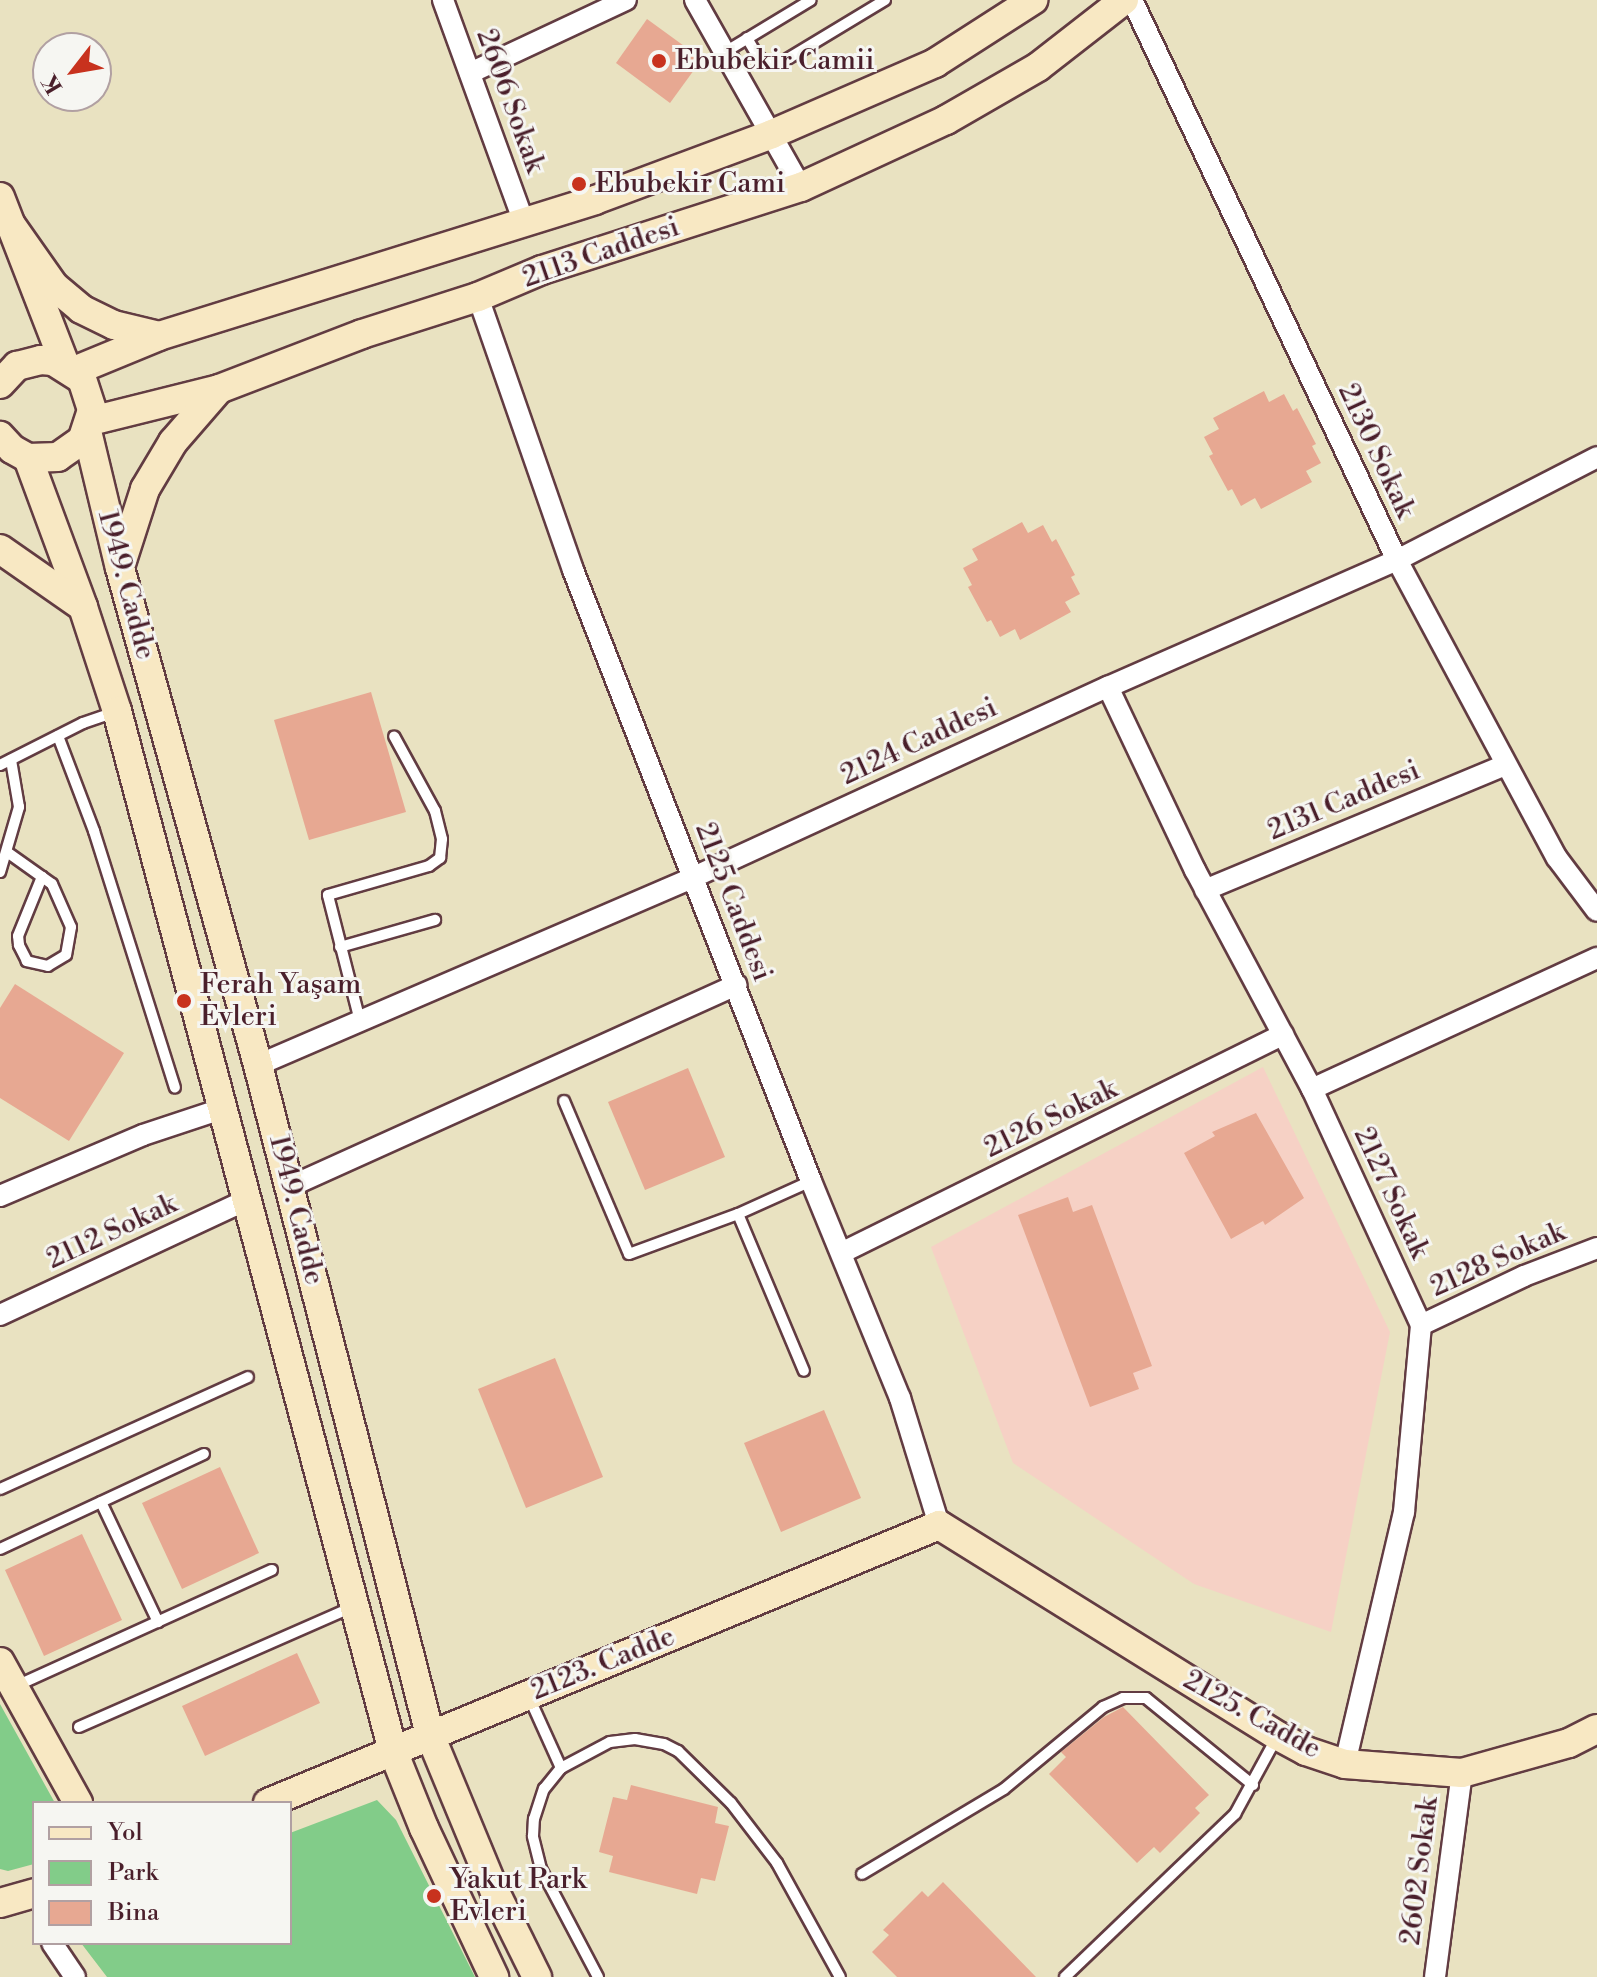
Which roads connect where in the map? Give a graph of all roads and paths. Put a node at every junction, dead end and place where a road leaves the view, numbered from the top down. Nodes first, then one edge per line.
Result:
1 (443, 0) edge
2 (626, 0) edge
3 (695, 0) edge
4 (811, 0) edge
5 (885, 0) edge
6 (1033, 0) edge
7 (1124, 0) edge
8 (1132, 0) edge
9 (747, 38) junction
10 (725, 52) junction
11 (470, 73) junction
12 (772, 134) junction
13 (801, 187) junction
14 (5, 210) edge
15 (524, 222) junction
16 (478, 297) junction
17 (159, 336) junction
18 (69, 368) junction
19 (0, 383) edge
20 (219, 389) junction
21 (89, 426) junction
22 (12, 452) edge
23 (1597, 457) edge
24 (0, 549) edge
25 (1397, 560) junction
26 (120, 568) junction
27 (83, 607) junction
28 (1108, 687) junction
29 (117, 711) junction
30 (58, 736) junction
31 (394, 736) dead end
32 (5, 762) edge
33 (1505, 765) junction
34 (7, 852) junction
35 (0, 872) edge
36 (42, 877) junction
37 (694, 877) junction
38 (1205, 890) junction
39 (1597, 911) edge
40 (435, 920) dead end
41 (340, 947) junction
42 (1597, 958) edge
43 (736, 985) junction
44 (360, 1021) junction
45 (1283, 1035) junction
46 (258, 1065) junction
47 (175, 1088) dead end
48 (1312, 1089) junction
49 (564, 1101) dead end
50 (224, 1108) junction
51 (811, 1181) junction
52 (289, 1187) junction
53 (0, 1196) edge
54 (247, 1200) junction
55 (738, 1214) junction
56 (1597, 1248) edge
57 (843, 1252) junction
58 (0, 1315) edge
59 (1421, 1325) junction
60 (804, 1371) dead end
61 (248, 1377) dead end
62 (204, 1454) dead end
63 (0, 1489) edge
64 (101, 1502) junction
65 (939, 1525) junction
66 (0, 1549) edge
67 (272, 1570) dead end
68 (354, 1606) junction
69 (158, 1622) junction
70 (0, 1662) edge
71 (14, 1687) junction
72 (528, 1695) junction
73 (79, 1727) dead end
74 (1597, 1729) edge
75 (430, 1735) junction
76 (1278, 1736) junction
77 (393, 1751) junction
78 (1345, 1764) junction
79 (561, 1768) junction
80 (1462, 1773) junction
81 (1253, 1785) junction
82 (77, 1801) edge
83 (273, 1801) edge
84 (862, 1874) dead end
85 (53, 1945) edge
86 (75, 1977) edge
87 (494, 1977) edge
88 (537, 1977) edge
89 (598, 1977) edge
90 (840, 1977) edge
91 (1065, 1977) edge
92 (1435, 1977) edge

1 - 11 street, 2606 Sokak
2 - 11 street
3 - 10 street
4 - 9 lane
5 - 9 lane
6 - 12 street, 2113 Caddesi
7 - 13 street, 2113 Caddesi
8 - 25 street, 2130 Sokak
9 - 10 lane
10 - 12 street
11 - 15 street, 2606 Sokak
12 - 13 street
12 - 15 street, 2113 Caddesi
13 - 16 street, 2113 Caddesi
14 - 17 street
14 - 18 street, 1949. Cadde
15 - 17 street, 2113 Caddesi
16 - 20 street, 2113 Caddesi
16 - 37 street, 2125 Caddesi
17 - 18 street, 2113 Caddesi
18 - 19 street
18 - 21 street, 1949. Cadde
20 - 21 street, 2113 Caddesi
20 - 26 street
21 - 22 street
21 - 26 street, 1949. Cadde
22 - 27 street, 1949. Cadde
23 - 25 street, 2124 Caddesi
24 - 27 street
25 - 28 street, 2124 Caddesi
25 - 33 street, 2130 Sokak
26 - 46 street, 1949. Cadde
27 - 29 street, 1949. Cadde
28 - 37 street, 2124 Caddesi
28 - 38 street, 2127 Sokak
29 - 30 lane
29 - 50 street, 1949. Cadde
30 - 32 lane
30 - 47 lane
31 - 41 lane
32 - 34 lane
33 - 38 street, 2131 Caddesi
33 - 39 street, 2130 Sokak
34 - 35 lane
34 - 36 lane
36 - 36 lane
37 - 43 street, 2125 Caddesi
37 - 44 street, 2124 Caddesi
38 - 45 street, 2127 Sokak
40 - 41 lane
41 - 44 lane
42 - 48 street
43 - 51 street, 2125 Caddesi
43 - 52 street
44 - 46 street, 2124 Caddesi
45 - 48 street, 2127 Sokak
45 - 57 street, 2126 Sokak
46 - 52 street, 1949. Cadde
48 - 59 street, 2127 Sokak
49 - 55 lane
50 - 53 street
50 - 54 street, 1949. Cadde
51 - 55 lane
51 - 57 street, 2125 Caddesi
52 - 75 street, 1949. Cadde
54 - 58 street, 2112 Sokak
54 - 68 street, 1949. Cadde
55 - 60 lane
56 - 59 street, 2128 Sokak
57 - 65 street, 2125 Caddesi
59 - 78 street, 2127 Sokak
61 - 63 lane
62 - 64 lane
64 - 66 lane
64 - 69 lane
65 - 72 street, 2123. Cadde
65 - 76 street, 2125. Cadde
67 - 69 lane
68 - 73 lane
68 - 77 street, 1949. Cadde
69 - 71 lane
70 - 71 street
71 - 82 street
72 - 75 street, 2123. Cadde
72 - 79 lane
74 - 80 street, 2125. Cadde
75 - 77 street, 2123. Cadde
75 - 88 street, 1949. Cadde
76 - 78 street, 2125. Cadde
76 - 81 lane
77 - 83 street, 2123. Cadde
77 - 87 street, 1949. Cadde
78 - 80 street, 2125. Cadde
79 - 89 lane
79 - 90 lane
80 - 92 street, 2602 Sokak
81 - 84 lane
81 - 91 lane
85 - 86 street

